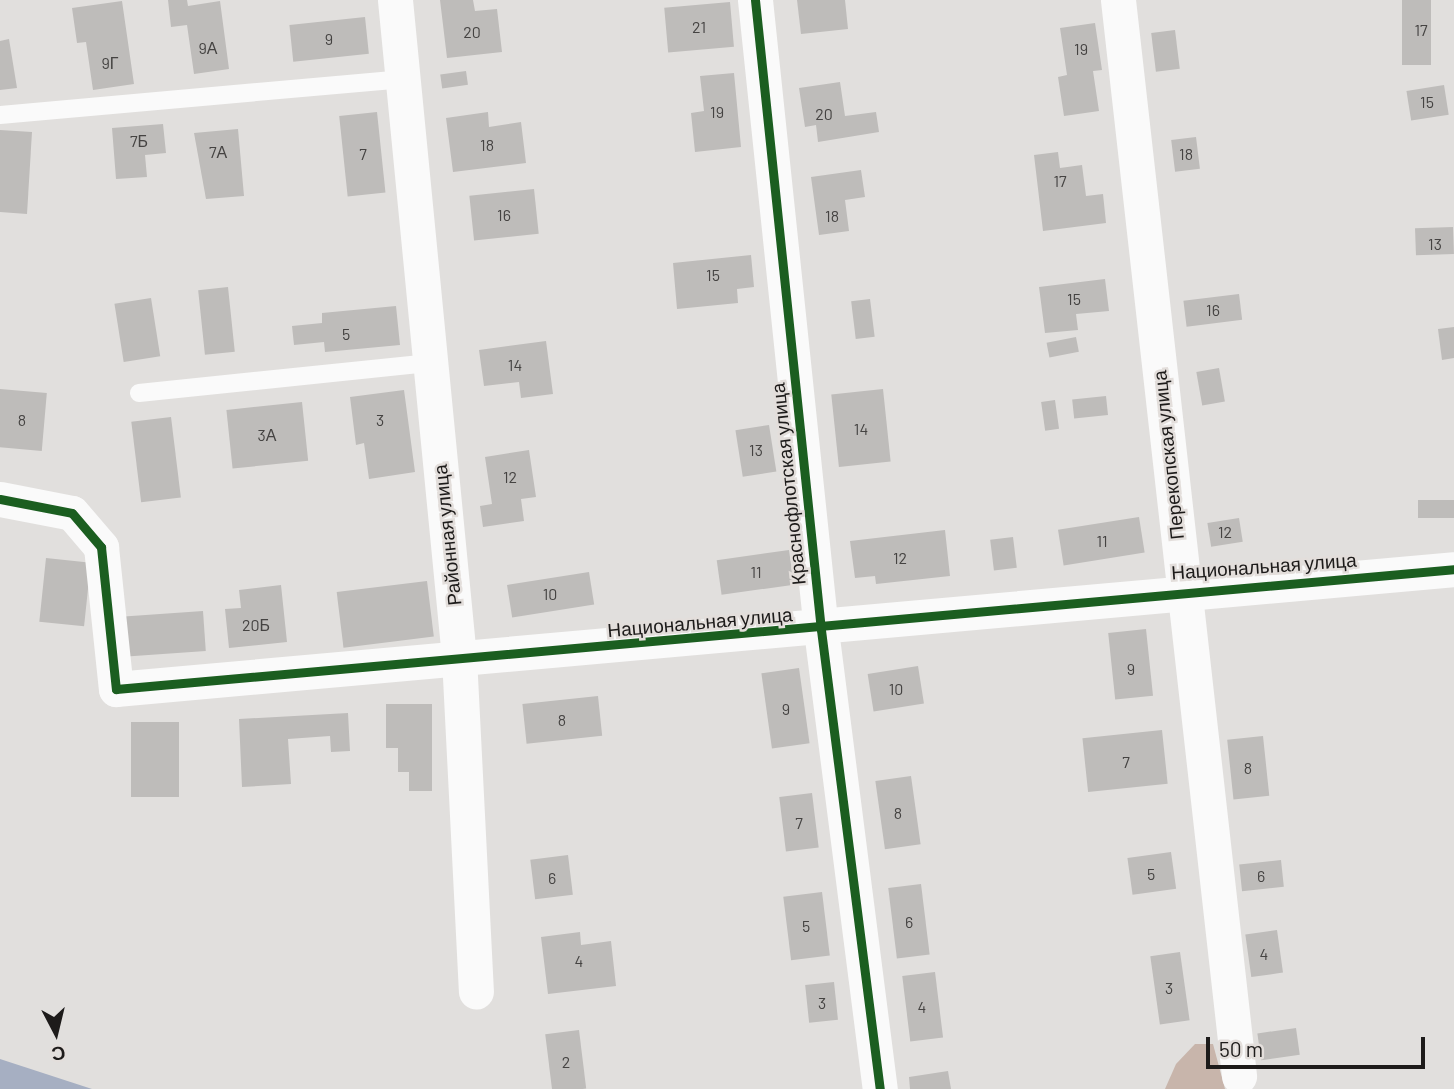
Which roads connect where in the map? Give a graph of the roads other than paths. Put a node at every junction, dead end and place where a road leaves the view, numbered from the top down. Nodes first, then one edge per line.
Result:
1 (395, 0) edge
2 (755, 0) edge
3 (1118, 0) edge
4 (401, 79) junction
5 (0, 115) edge
6 (430, 363) junction
7 (139, 393) dead end
8 (0, 499) edge
9 (1454, 569) edge
10 (1182, 590) junction
11 (821, 629) junction
12 (459, 657) junction
13 (476, 992) dead end
14 (1239, 1076) dead end
15 (880, 1089) edge

1 - 4 street, Районная улица
2 - 11 street, Краснофлотская улица
3 - 10 street, Перекопская улица
4 - 5 lane
4 - 6 street, Районная улица
6 - 7 lane
6 - 12 street, Районная улица
8 - 12 street, Национальная улица
9 - 10 street, Национальная улица
10 - 11 street, Национальная улица
10 - 14 street, Перекопская улица
11 - 12 street, Национальная улица
11 - 15 street, Краснофлотская улица
12 - 13 street, Районная улица

